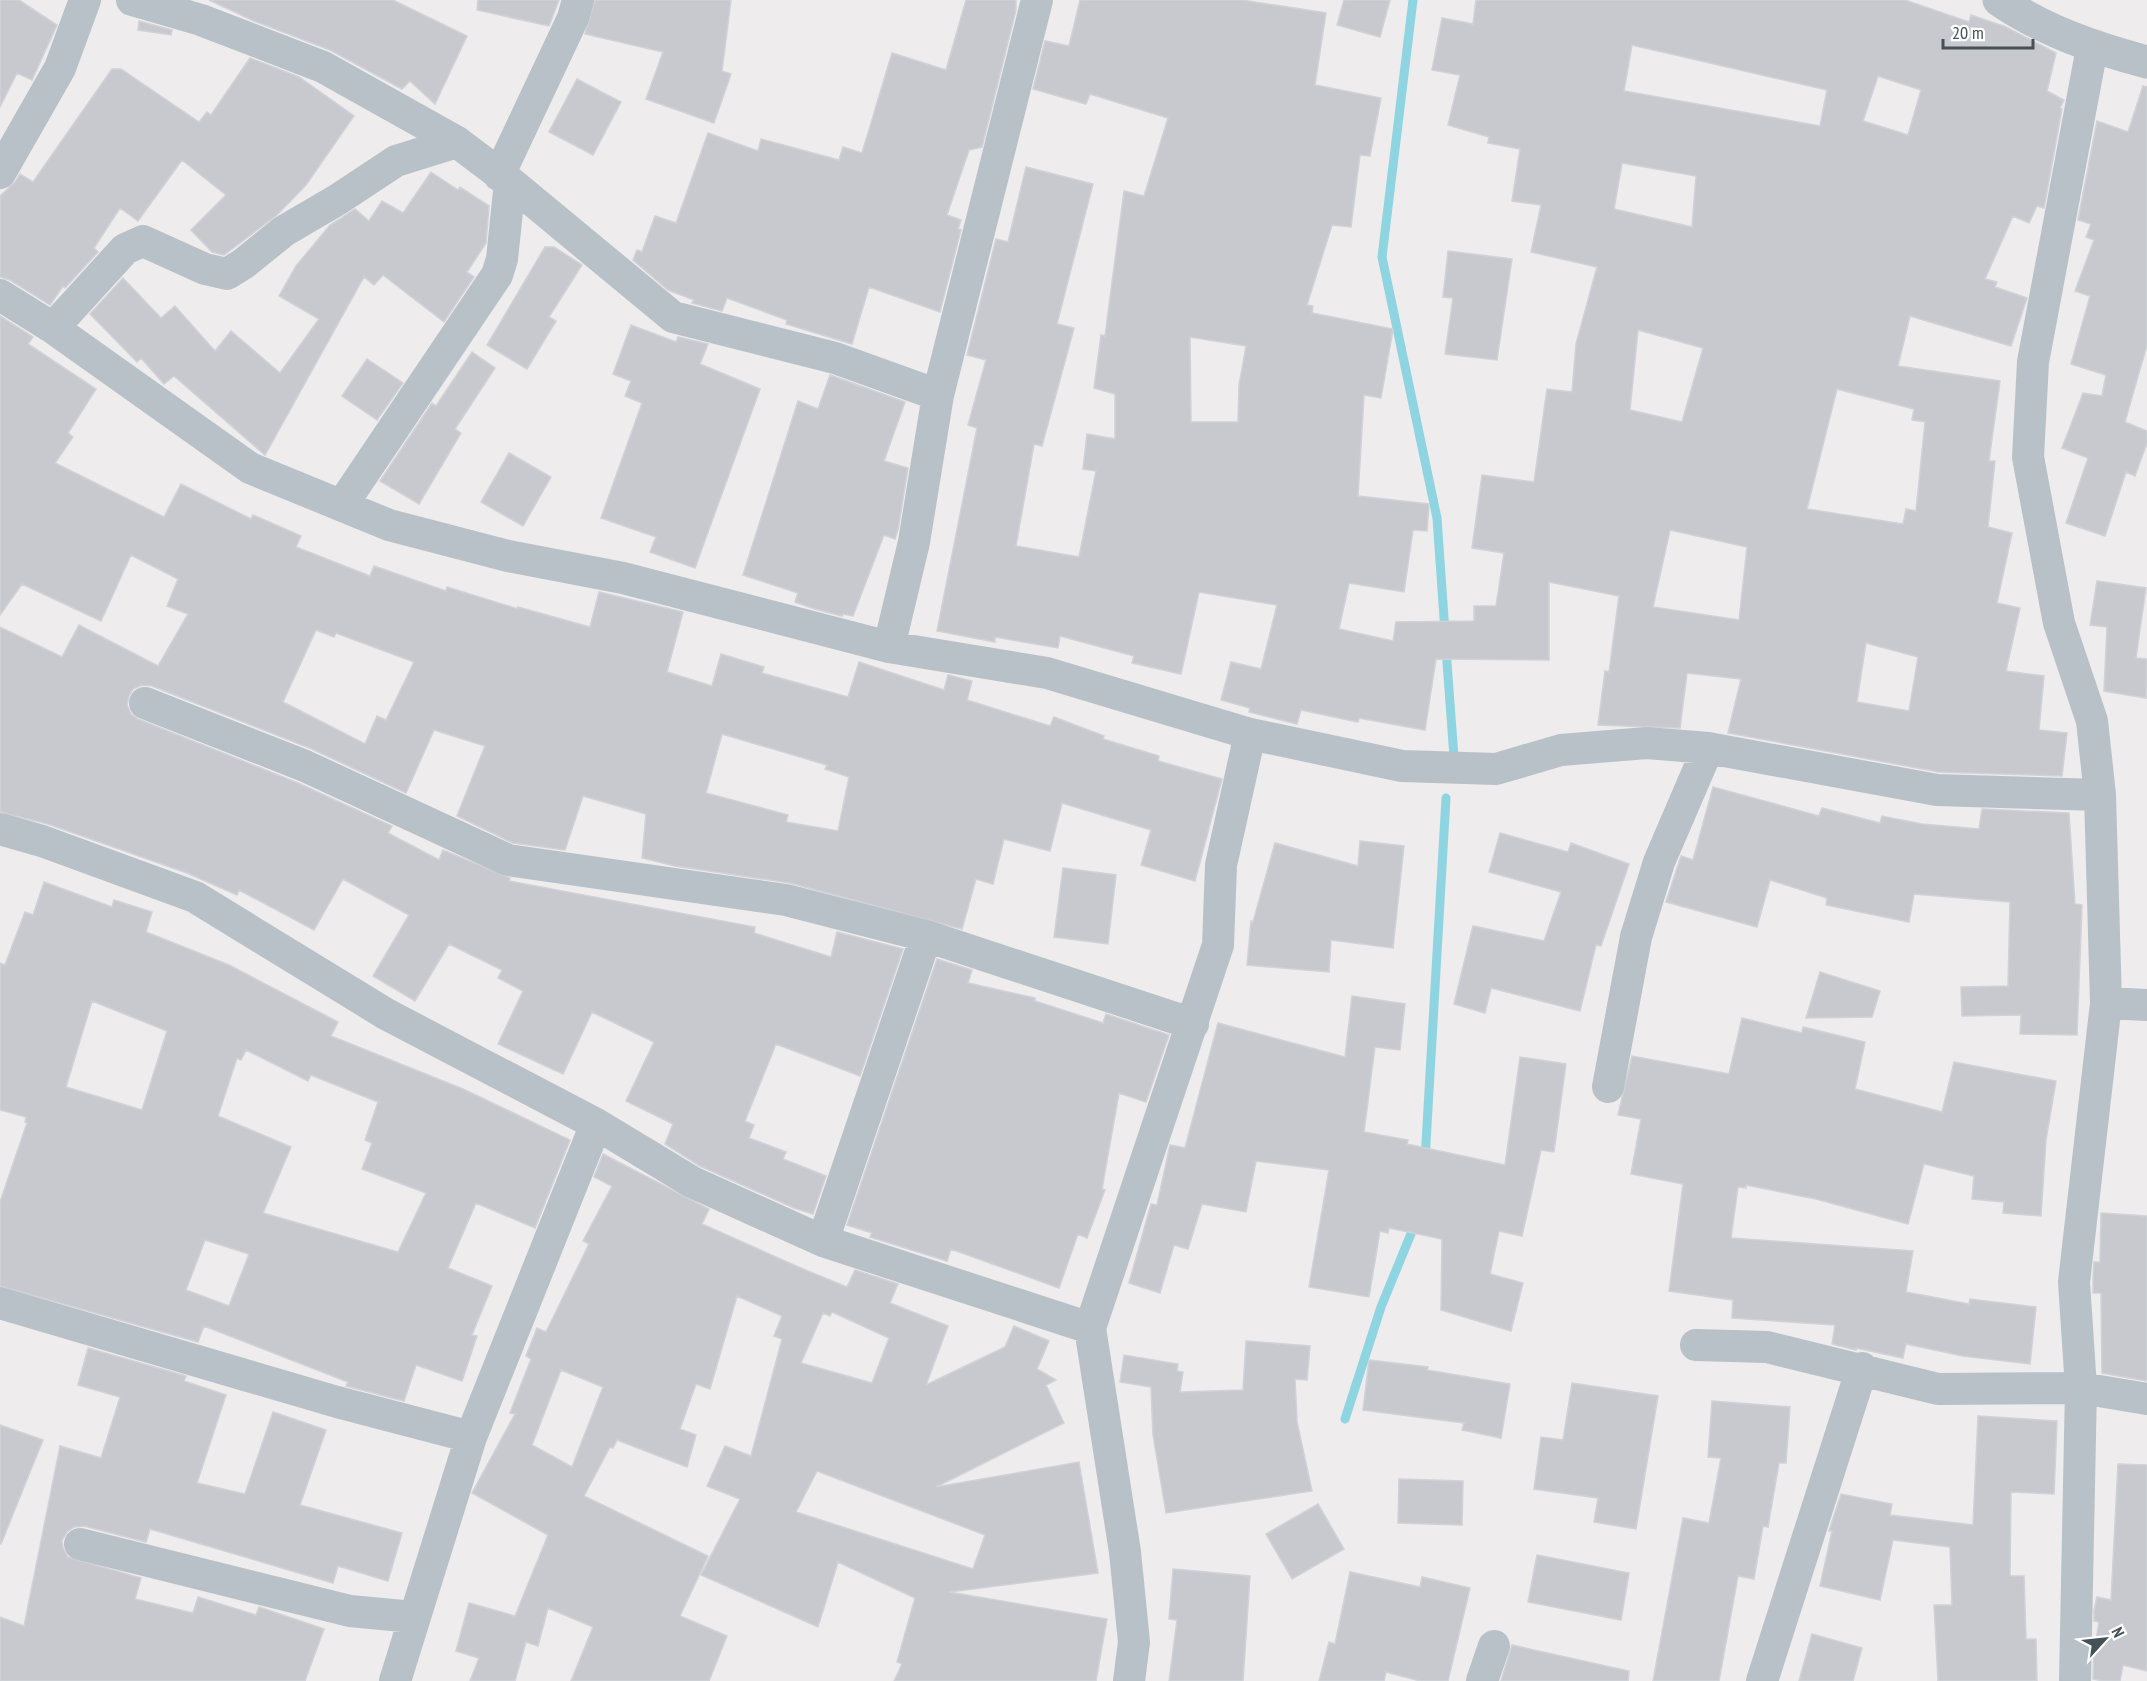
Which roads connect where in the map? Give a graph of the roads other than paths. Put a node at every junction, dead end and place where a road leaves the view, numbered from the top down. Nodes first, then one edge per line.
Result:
1 (85, 0) edge
2 (132, 0) edge
3 (578, 0) edge
4 (1036, 0) edge
5 (1999, 0) edge
6 (2092, 48) junction
7 (2147, 62) edge
8 (457, 142) junction
9 (0, 173) edge
10 (505, 178) junction
11 (553, 218) junction
12 (504, 236) junction
13 (0, 295) edge
14 (53, 328) junction
15 (938, 395) junction
16 (342, 505) junction
17 (889, 647) junction
18 (145, 703) dead end
19 (1250, 734) junction
20 (1708, 748) junction
21 (2100, 795) junction
22 (0, 829) edge
23 (926, 936) junction
24 (2106, 1003) junction
25 (2147, 1005) edge
26 (1193, 1024) junction
27 (1608, 1087) dead end
28 (596, 1124) junction
29 (823, 1240) junction
30 (0, 1303) edge
31 (1090, 1328) junction
32 (1696, 1345) dead end
33 (1862, 1368) junction
34 (2081, 1388) junction
35 (2147, 1399) edge
36 (471, 1437) junction
37 (80, 1544) dead end
38 (413, 1617) junction
39 (1494, 1646) dead end
40 (395, 1681) edge
41 (1129, 1681) edge
42 (1482, 1681) edge
43 (1762, 1681) edge
44 (2075, 1681) edge

1 - 9 street
2 - 8 street
3 - 10 street
4 - 15 street
5 - 6 street
6 - 7 street
6 - 21 street
8 - 10 street
8 - 14 street
10 - 11 street
10 - 12 street
11 - 12 street
11 - 15 street
12 - 16 street
13 - 14 street
14 - 16 street
15 - 17 street
16 - 17 street
17 - 19 street
18 - 23 street
19 - 20 street
19 - 26 street
20 - 21 street
20 - 27 street
21 - 24 street
22 - 28 street
23 - 26 street
23 - 29 street
24 - 25 street
24 - 34 street
26 - 31 street
28 - 29 street
28 - 36 street
29 - 31 street
30 - 36 street
31 - 41 street
32 - 33 street
33 - 34 street
33 - 43 street
34 - 35 street
34 - 44 street
36 - 38 street
37 - 38 street
38 - 40 street
39 - 42 street

